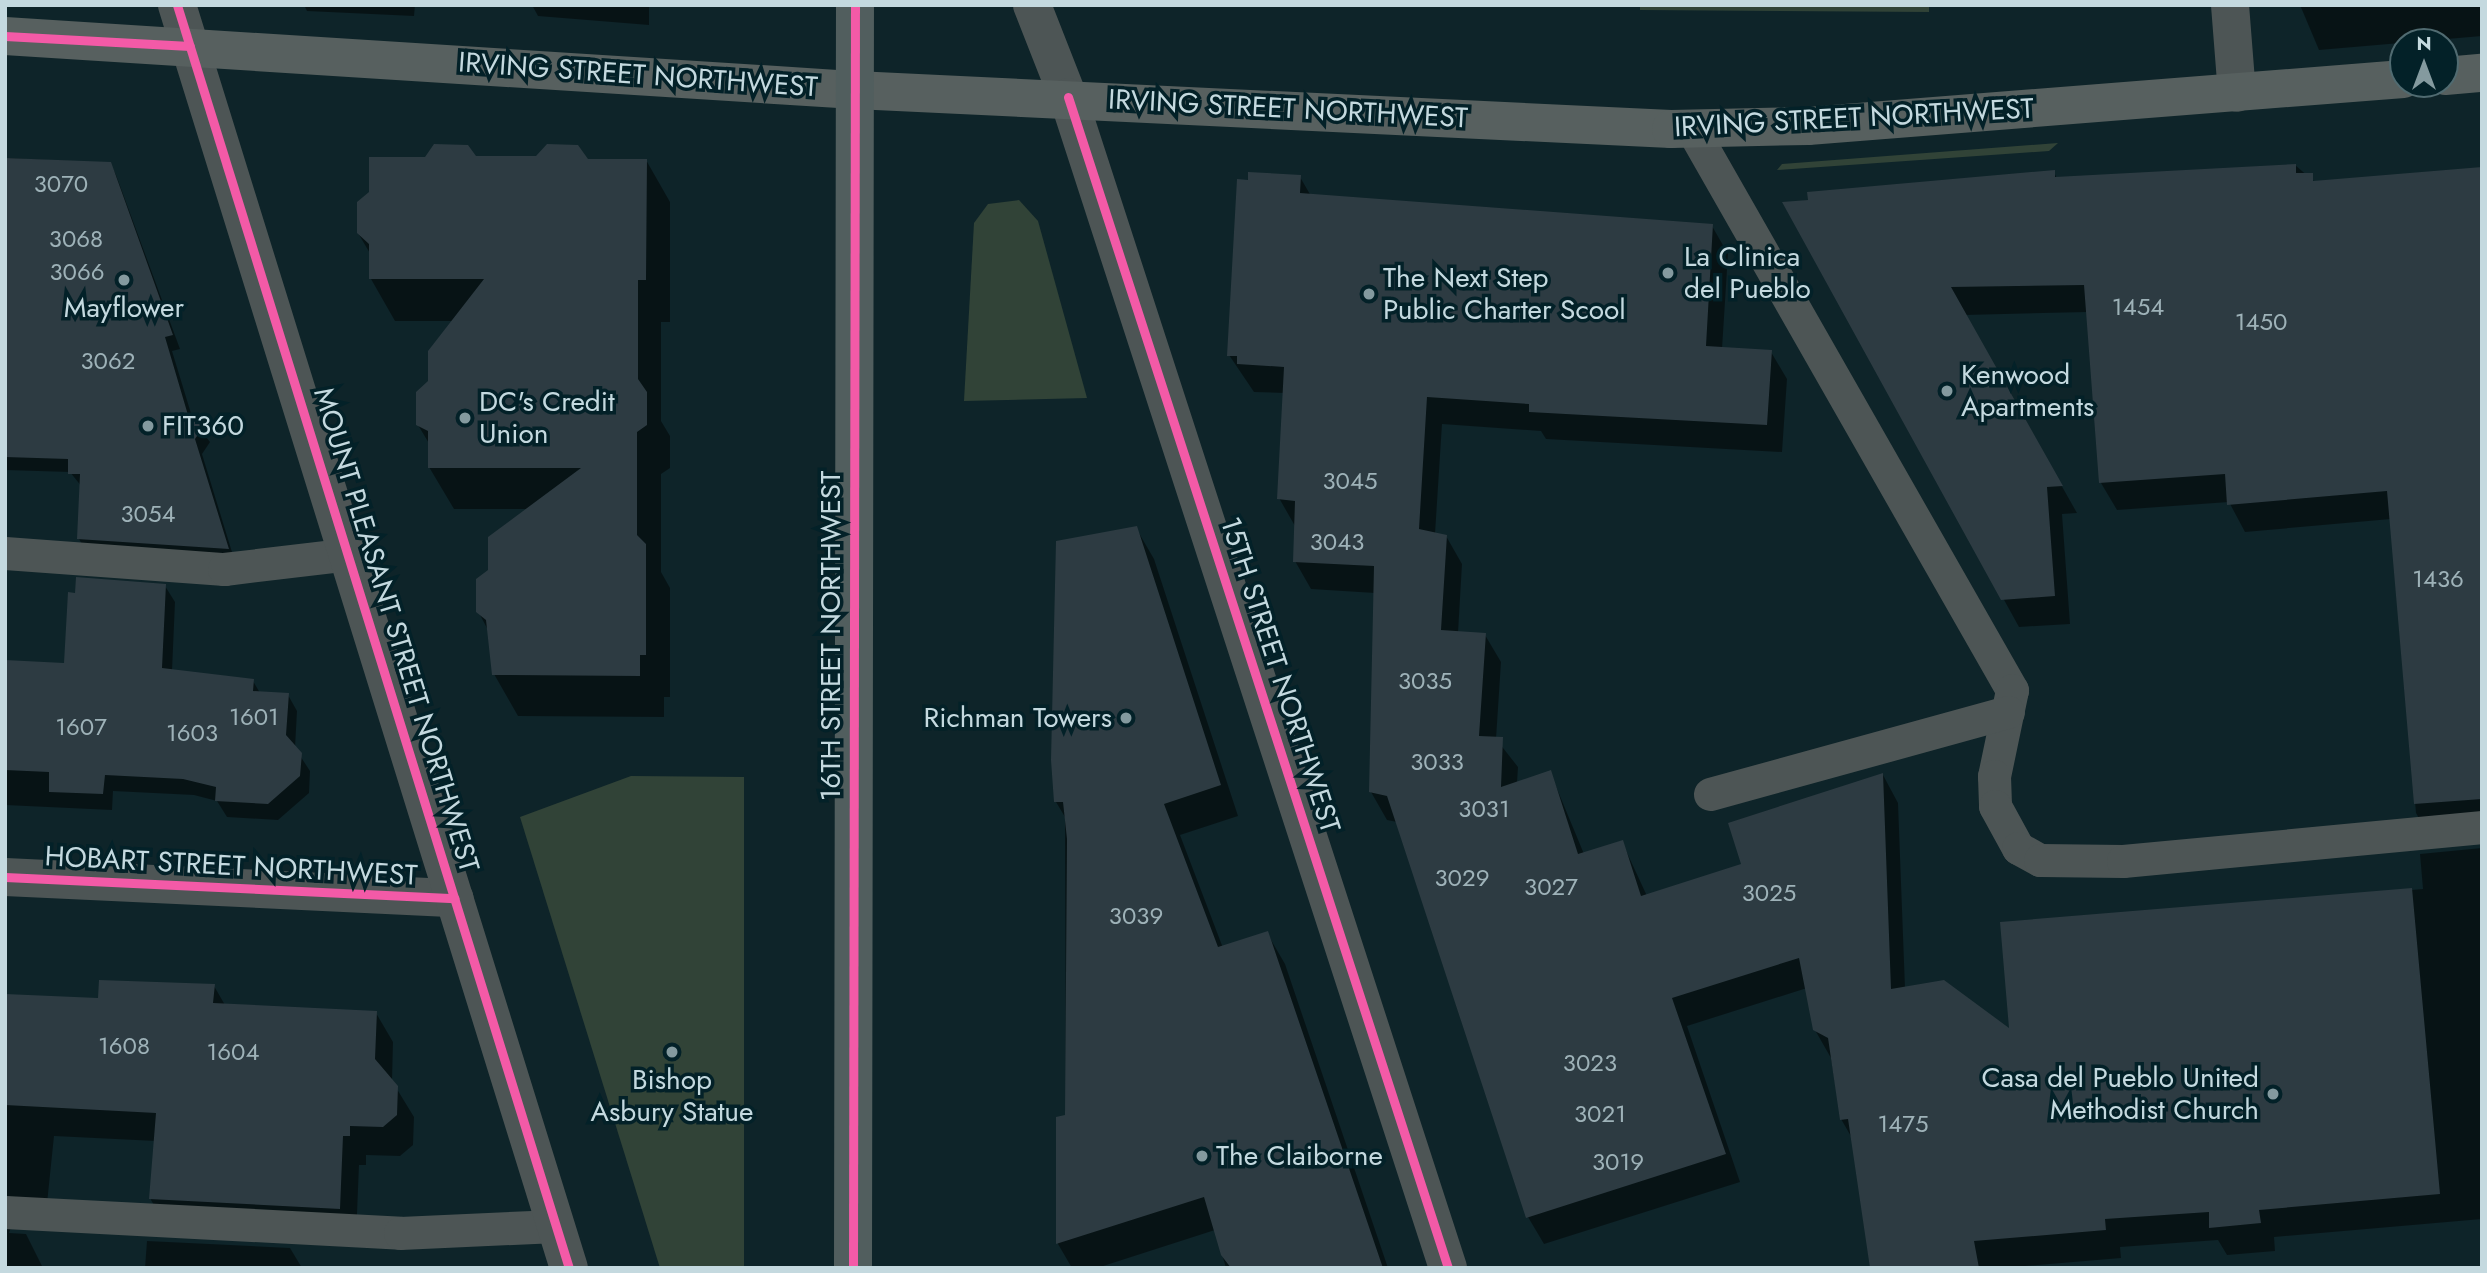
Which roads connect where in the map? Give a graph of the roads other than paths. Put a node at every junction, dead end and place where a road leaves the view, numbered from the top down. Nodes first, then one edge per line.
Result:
1 (177, 5) edge
2 (855, 5) edge
3 (1032, 5) edge
4 (2230, 5) edge
5 (5, 36) edge
6 (190, 46) junction
7 (2482, 73) edge
8 (2459, 75) edge
9 (2389, 80) edge
10 (855, 90) junction
11 (2237, 93) junction
12 (1068, 97) junction
13 (1692, 129) junction
14 (5, 553) edge
15 (349, 554) junction
16 (2008, 712) junction
17 (1710, 794) dead end
18 (2482, 827) edge
19 (5, 877) edge
20 (455, 898) junction
21 (5, 1212) edge
22 (556, 1226) junction
23 (569, 1268) edge
24 (853, 1268) edge
25 (1448, 1268) edge

1 - 6 street, MOUNT PLEASANT STREET NORTHWEST
2 - 10 main road, 16TH STREET NORTHWEST
3 - 12 street, 15TH STREET NORTHWEST
4 - 11 street
5 - 6 main road, IRVING STREET NORTHWEST
6 - 10 main road, IRVING STREET NORTHWEST
6 - 15 street, MOUNT PLEASANT STREET NORTHWEST
7 - 8 main road
9 - 11 main road, IRVING STREET NORTHWEST
10 - 12 main road, IRVING STREET NORTHWEST
10 - 24 main road, 16TH STREET NORTHWEST
11 - 13 main road, IRVING STREET NORTHWEST
12 - 13 main road, IRVING STREET NORTHWEST
12 - 25 street, 15TH STREET NORTHWEST
13 - 16 lane
14 - 15 lane
15 - 20 street, MOUNT PLEASANT STREET NORTHWEST
16 - 17 lane
16 - 18 lane
19 - 20 street, HOBART STREET NORTHWEST
20 - 22 street, MOUNT PLEASANT STREET NORTHWEST
21 - 22 lane
22 - 23 street, MOUNT PLEASANT STREET NORTHWEST

